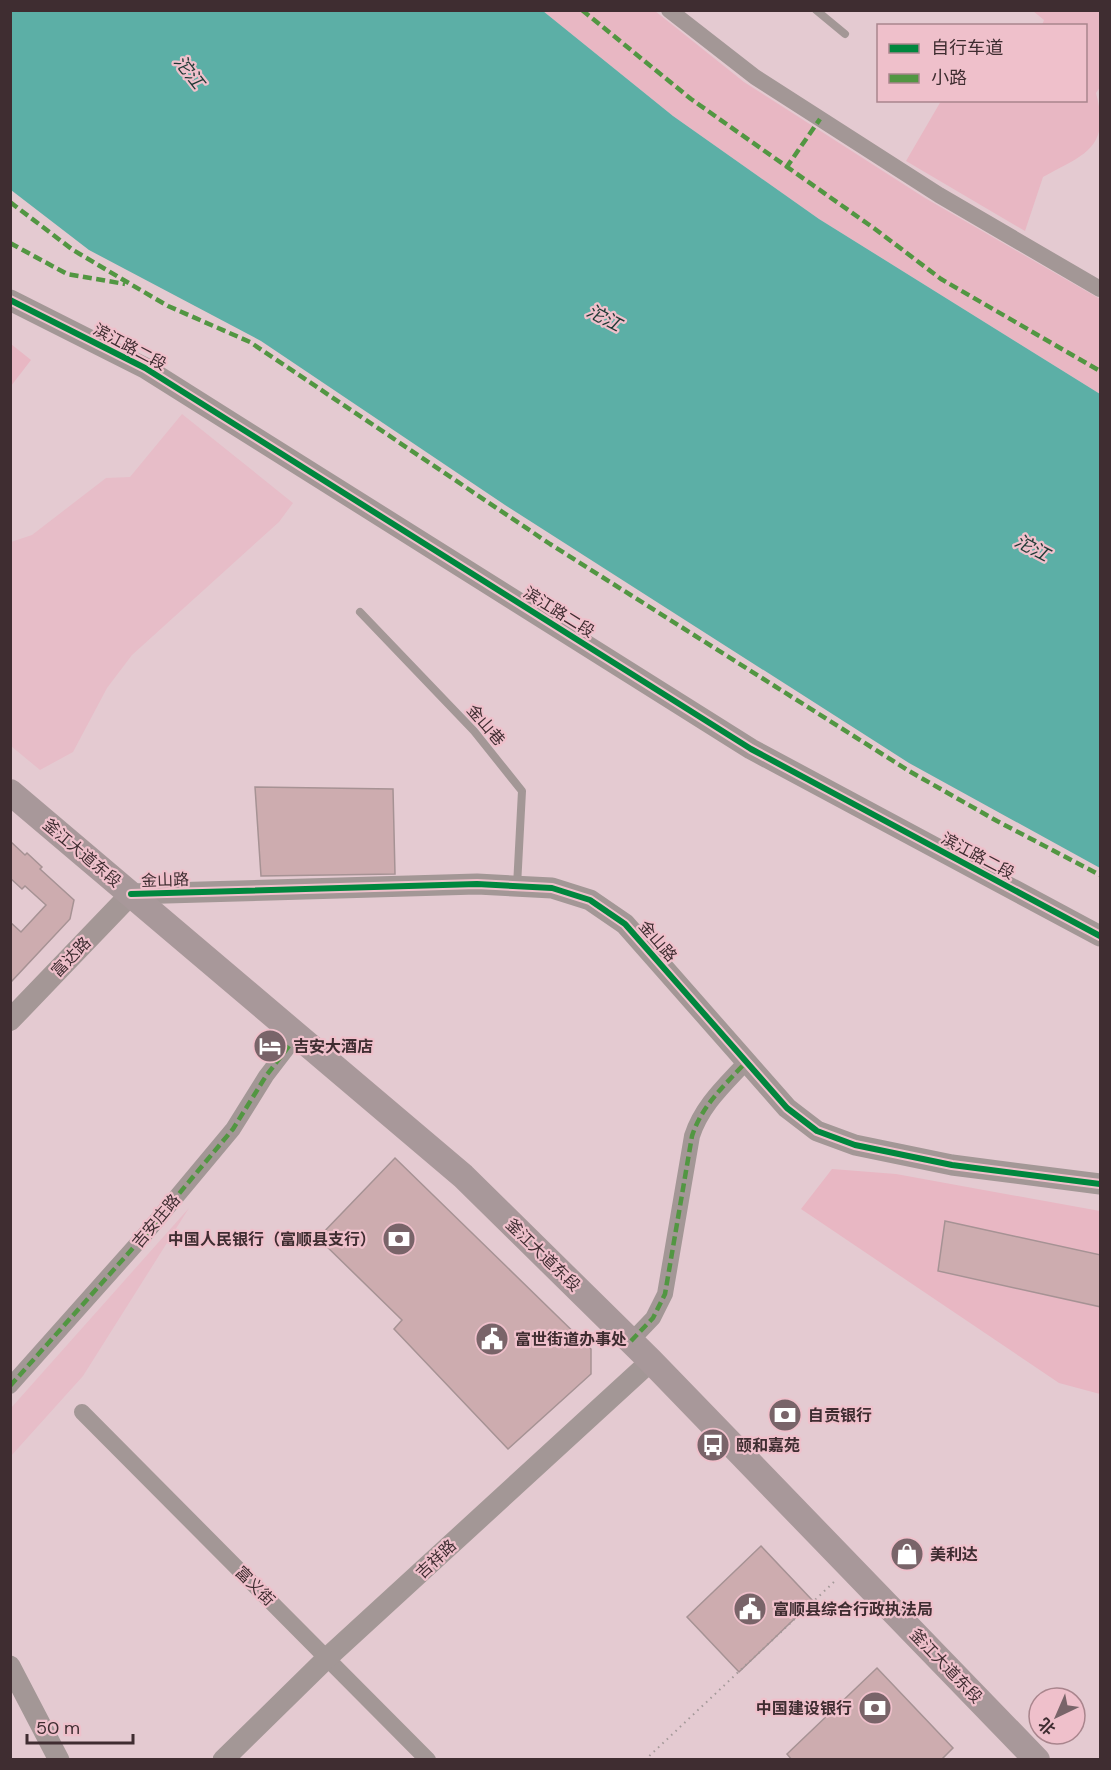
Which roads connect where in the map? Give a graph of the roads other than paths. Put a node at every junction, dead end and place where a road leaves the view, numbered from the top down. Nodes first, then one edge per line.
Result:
1 (669, 10) edge
2 (816, 10) edge
3 (845, 34) dead end
4 (1101, 290) edge
5 (10, 300) edge
6 (360, 612) dead end
7 (10, 792) edge
8 (10, 810) edge
9 (517, 886) junction
10 (126, 899) junction
11 (1101, 936) edge
12 (10, 1020) edge
13 (289, 1046) junction
14 (746, 1062) junction
15 (1101, 1184) edge
16 (632, 1341) junction
17 (646, 1366) junction
18 (10, 1386) edge
19 (82, 1412) dead end
20 (327, 1658) junction
21 (10, 1666) edge
22 (59, 1760) edge
23 (223, 1760) edge
24 (429, 1760) edge
25 (1016, 1760) edge
26 (1037, 1760) edge

1 - 4 street
2 - 3 lane
5 - 11 street, 滨江路二段
6 - 9 lane, 金山巷
7 - 10 main road, 釜江大道东段
8 - 10 main road, 釜江大道东段
9 - 10 street, 金山路
9 - 14 street, 金山路
10 - 12 main road, 富达路
10 - 13 main road, 釜江大道东段
10 - 16 main road, 釜江大道东段
13 - 17 main road, 釜江大道东段
13 - 18 street, 吉安庄路
14 - 15 street, 金山路
14 - 16 street
16 - 17 main road, 釜江大道东段
17 - 20 street, 吉祥路
17 - 25 main road, 釜江大道东段
17 - 26 main road, 釜江大道东段
19 - 20 street, 富义街
20 - 23 street, 吉祥路
20 - 24 street, 富义街
21 - 22 street

